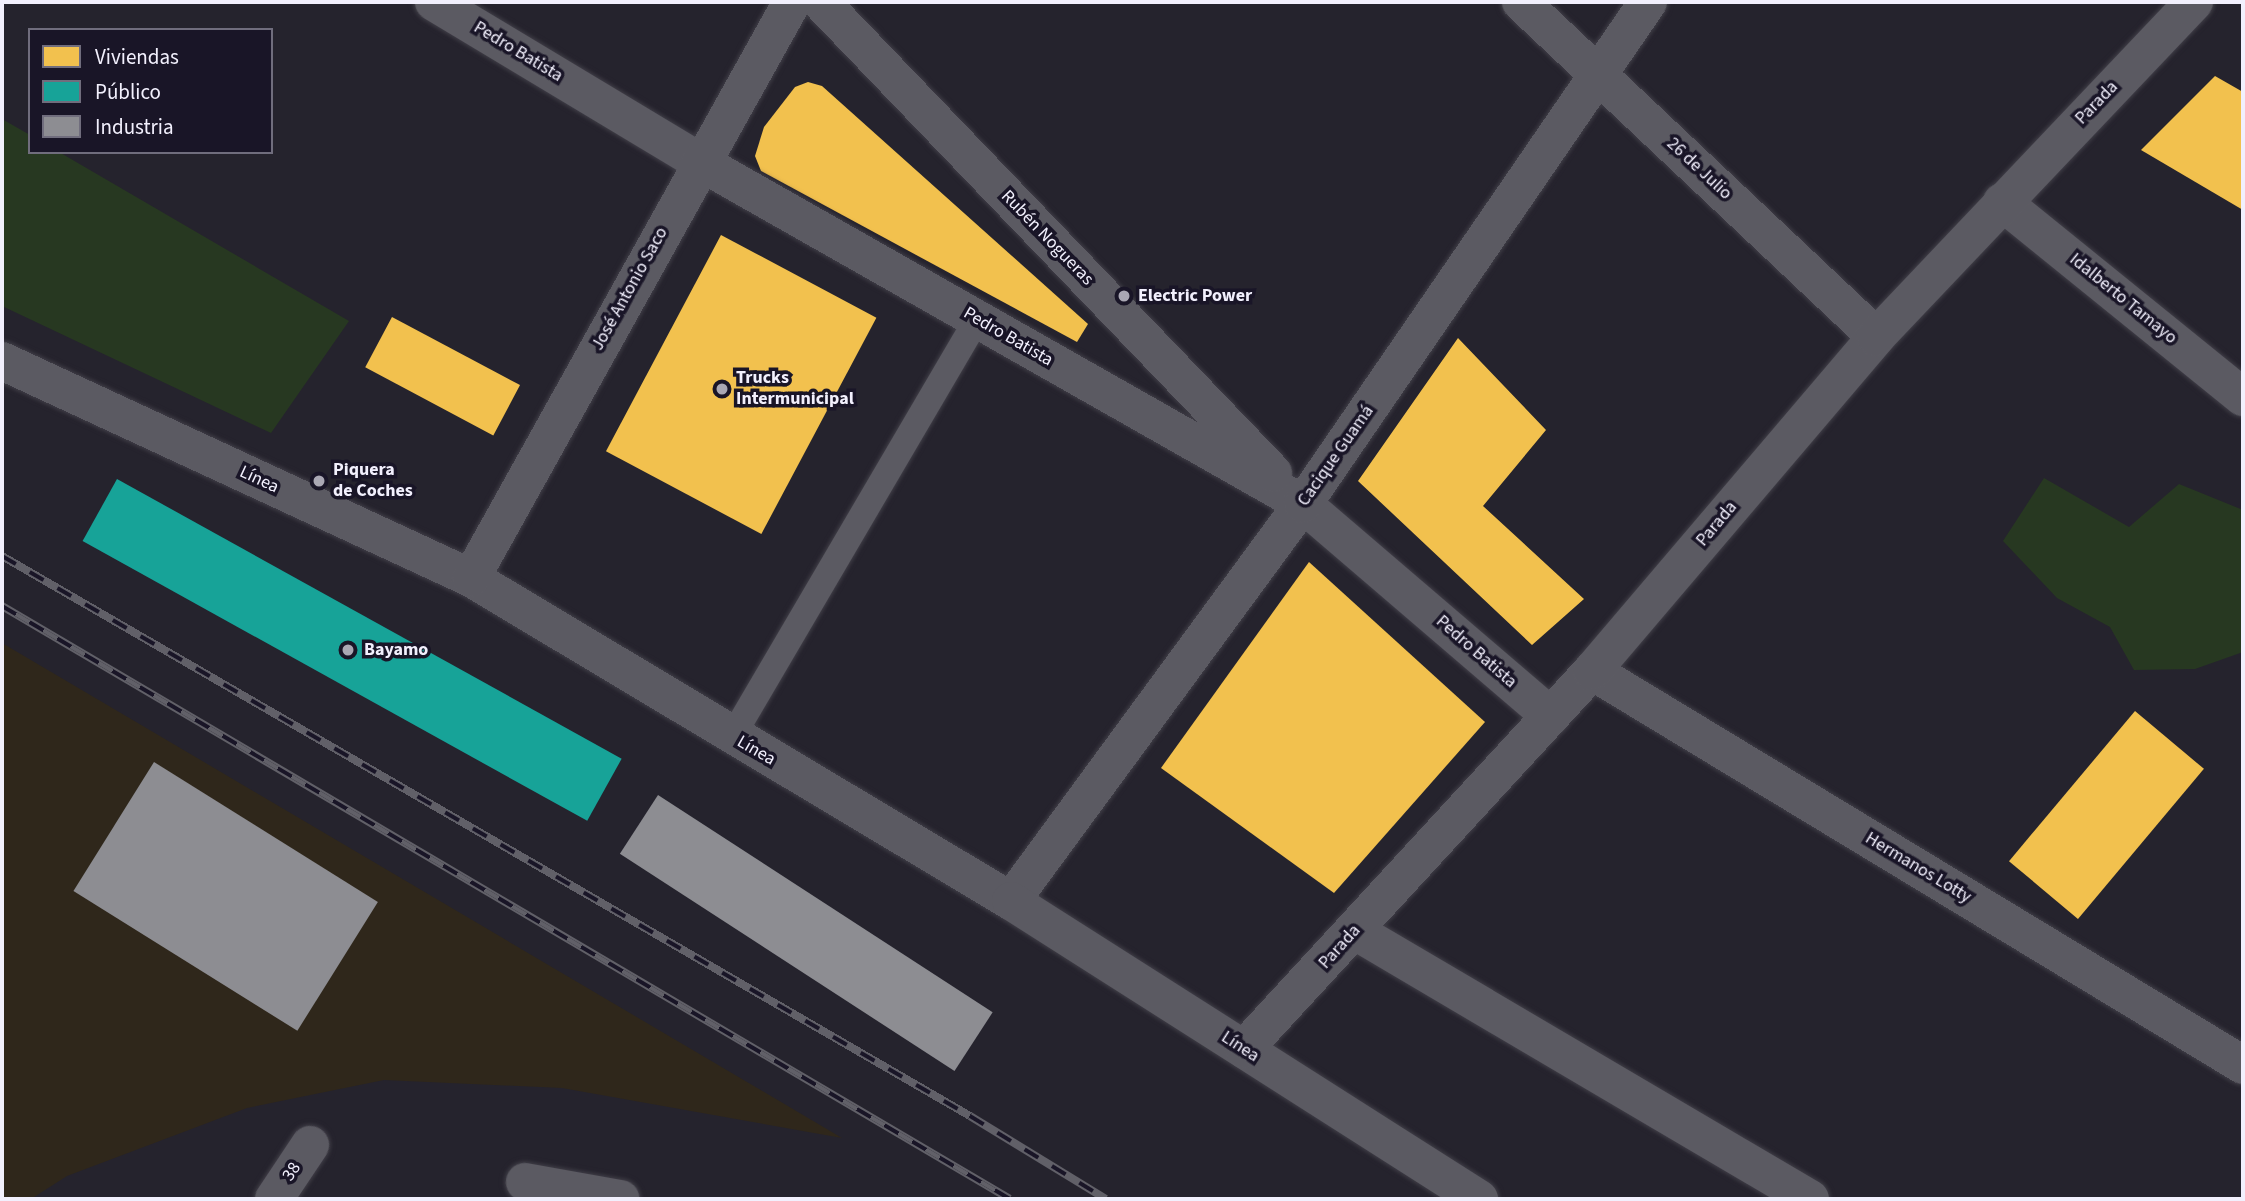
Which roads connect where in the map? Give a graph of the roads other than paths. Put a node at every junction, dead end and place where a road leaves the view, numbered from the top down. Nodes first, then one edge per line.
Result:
1 (434, 2) edge
2 (792, 2) edge
3 (821, 2) edge
4 (1521, 2) edge
5 (1647, 2) edge
6 (2194, 2) edge
7 (1599, 74) junction
8 (700, 162) junction
9 (2002, 202) junction
10 (977, 319) junction
11 (1876, 337) junction
12 (2, 361) edge
13 (2243, 397) edge
14 (1303, 504) junction
15 (471, 578) junction
16 (1592, 671) junction
17 (1550, 716) junction
18 (732, 737) junction
19 (1011, 901) junction
20 (1355, 930) junction
21 (1244, 1049) junction
22 (2243, 1065) edge
23 (310, 1145) dead end
24 (525, 1182) dead end
25 (274, 1199) edge
26 (620, 1199) edge
27 (1479, 1199) edge
28 (1810, 1199) edge

1 - 8 street, Pedro Batista
2 - 8 street, José Antonio Saco
3 - 14 street, Rubén Nogueras
4 - 7 street, 26 de Julio
5 - 7 street, Cacique Guamá
6 - 9 street, Parada
7 - 11 street, 26 de Julio
7 - 14 street, Cacique Guamá
8 - 10 street, Pedro Batista
8 - 15 street, José Antonio Saco
9 - 11 street, Parada
9 - 13 street, Idalberto Tamayo
10 - 14 street, Pedro Batista
10 - 18 lane
11 - 16 street, Parada
12 - 15 street, Línea
14 - 17 street, Pedro Batista
14 - 19 street, Cacique Guamá
15 - 18 street, Línea
16 - 17 street, Parada
16 - 22 street, Hermanos Lotty
17 - 20 street, Parada
18 - 19 street, Línea
19 - 21 street, Línea
20 - 21 street, Parada
20 - 28 street
21 - 27 street, Línea
23 - 25 street, 38
24 - 26 street

